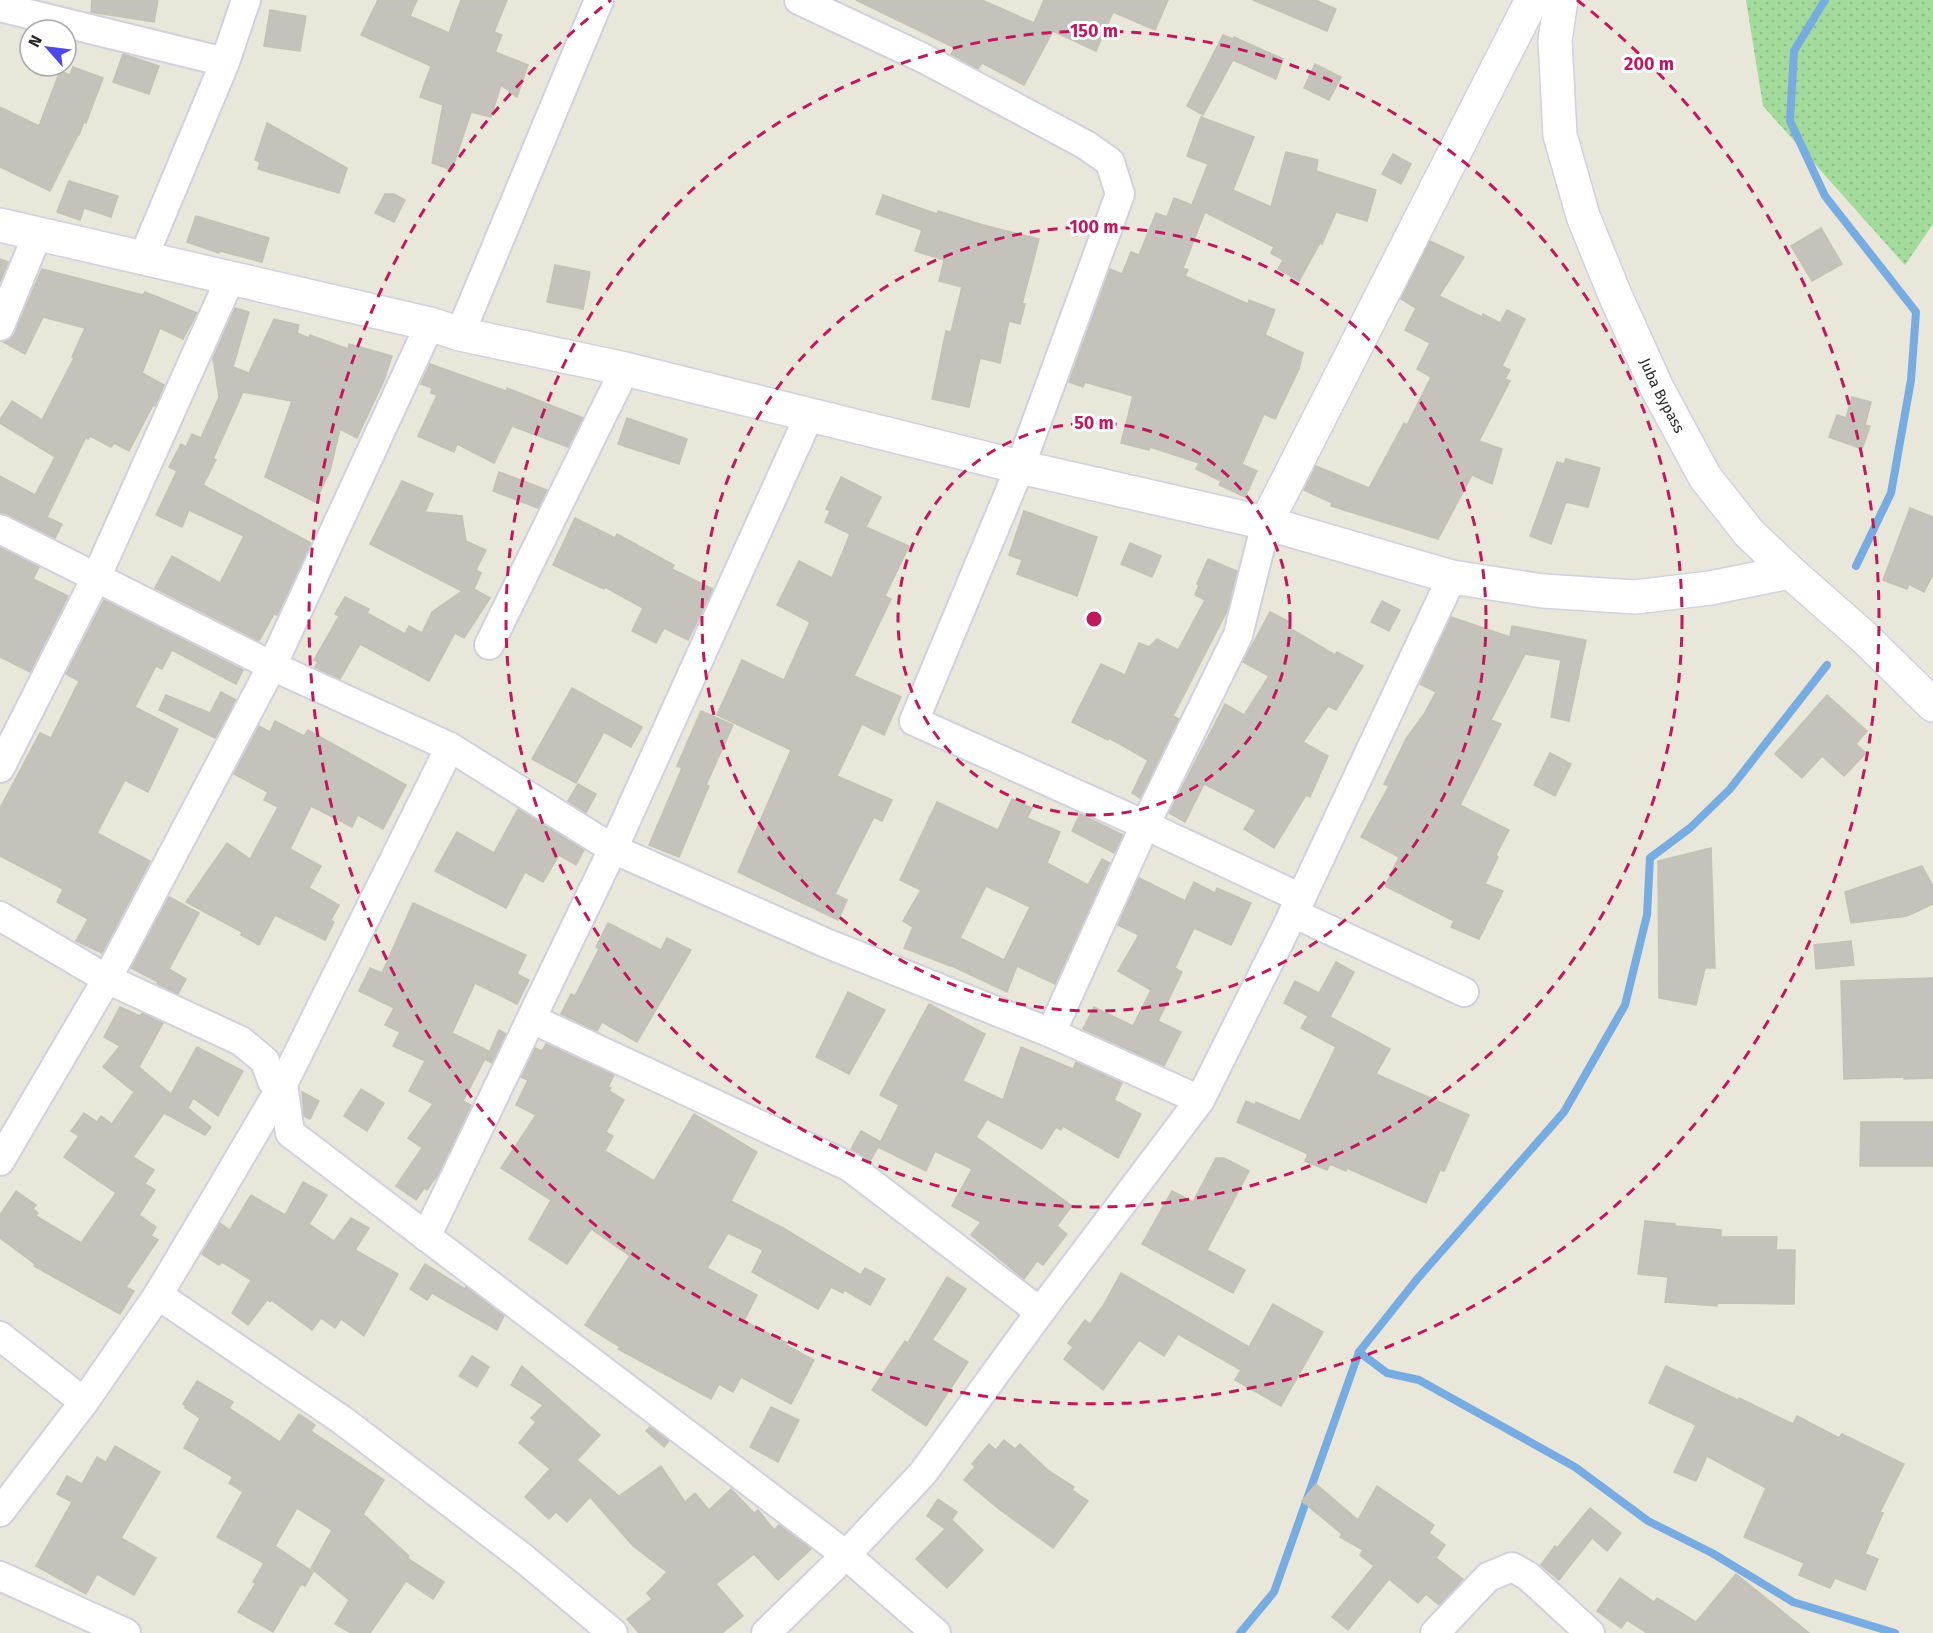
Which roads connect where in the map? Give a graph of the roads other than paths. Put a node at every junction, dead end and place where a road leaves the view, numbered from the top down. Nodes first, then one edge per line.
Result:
1 (246, 0) edge
2 (599, 0) edge
3 (799, 0) edge
4 (1532, 0) edge
5 (1561, 0) edge
6 (0, 7) edge
7 (225, 62) junction
8 (0, 225) edge
9 (38, 233) junction
10 (144, 256) junction
11 (230, 279) junction
12 (0, 326) edge
13 (445, 329) junction
14 (625, 369) junction
15 (810, 414) junction
16 (1020, 467) junction
17 (1266, 522) junction
18 (0, 529) edge
19 (1790, 572) junction
20 (1452, 577) junction
21 (96, 578) junction
22 (489, 645) dead end
23 (272, 666) junction
24 (1933, 705) edge
25 (450, 747) junction
26 (0, 768) edge
27 (1146, 825) junction
28 (613, 849) junction
29 (1297, 906) junction
30 (0, 916) edge
31 (106, 980) junction
32 (1464, 992) dead end
33 (532, 1019) junction
34 (1051, 1033) junction
35 (277, 1094) junction
36 (1200, 1100) junction
37 (0, 1161) edge
38 (426, 1237) junction
39 (158, 1295) junction
40 (1040, 1312) junction
41 (0, 1336) edge
42 (84, 1402) junction
43 (0, 1512) edge
44 (846, 1555) junction
45 (0, 1576) edge
46 (126, 1633) edge
47 (613, 1633) edge
48 (766, 1633) edge
49 (936, 1633) edge
50 (1435, 1633) edge
51 (1590, 1633) edge

1 - 7 street
2 - 13 street
3 - 16 street
4 - 17 street
5 - 19 street, Juba Bypass
6 - 7 street
7 - 10 street
8 - 9 street
9 - 10 street
9 - 12 street
10 - 11 street
11 - 13 street
11 - 21 street
13 - 14 street
13 - 23 street
14 - 15 street
14 - 22 street
15 - 16 street
15 - 28 street
16 - 17 street
16 - 27 street
17 - 20 street
17 - 27 street
18 - 21 street
19 - 20 street
19 - 24 street, Juba Bypass
20 - 29 street
21 - 23 street
21 - 26 street
23 - 25 street
23 - 31 street
25 - 28 street
25 - 35 street
27 - 29 street
27 - 34 street
28 - 33 street
28 - 34 street
29 - 32 street
29 - 36 street
30 - 31 street
31 - 35 street
31 - 37 street
33 - 38 street
33 - 40 street
34 - 36 street
35 - 38 street
35 - 39 street
35 - 44 street
36 - 40 street
38 - 44 street
39 - 42 street
39 - 47 street
40 - 44 street
41 - 42 street
42 - 43 street
44 - 48 street
44 - 49 street
45 - 46 street
50 - 51 street

